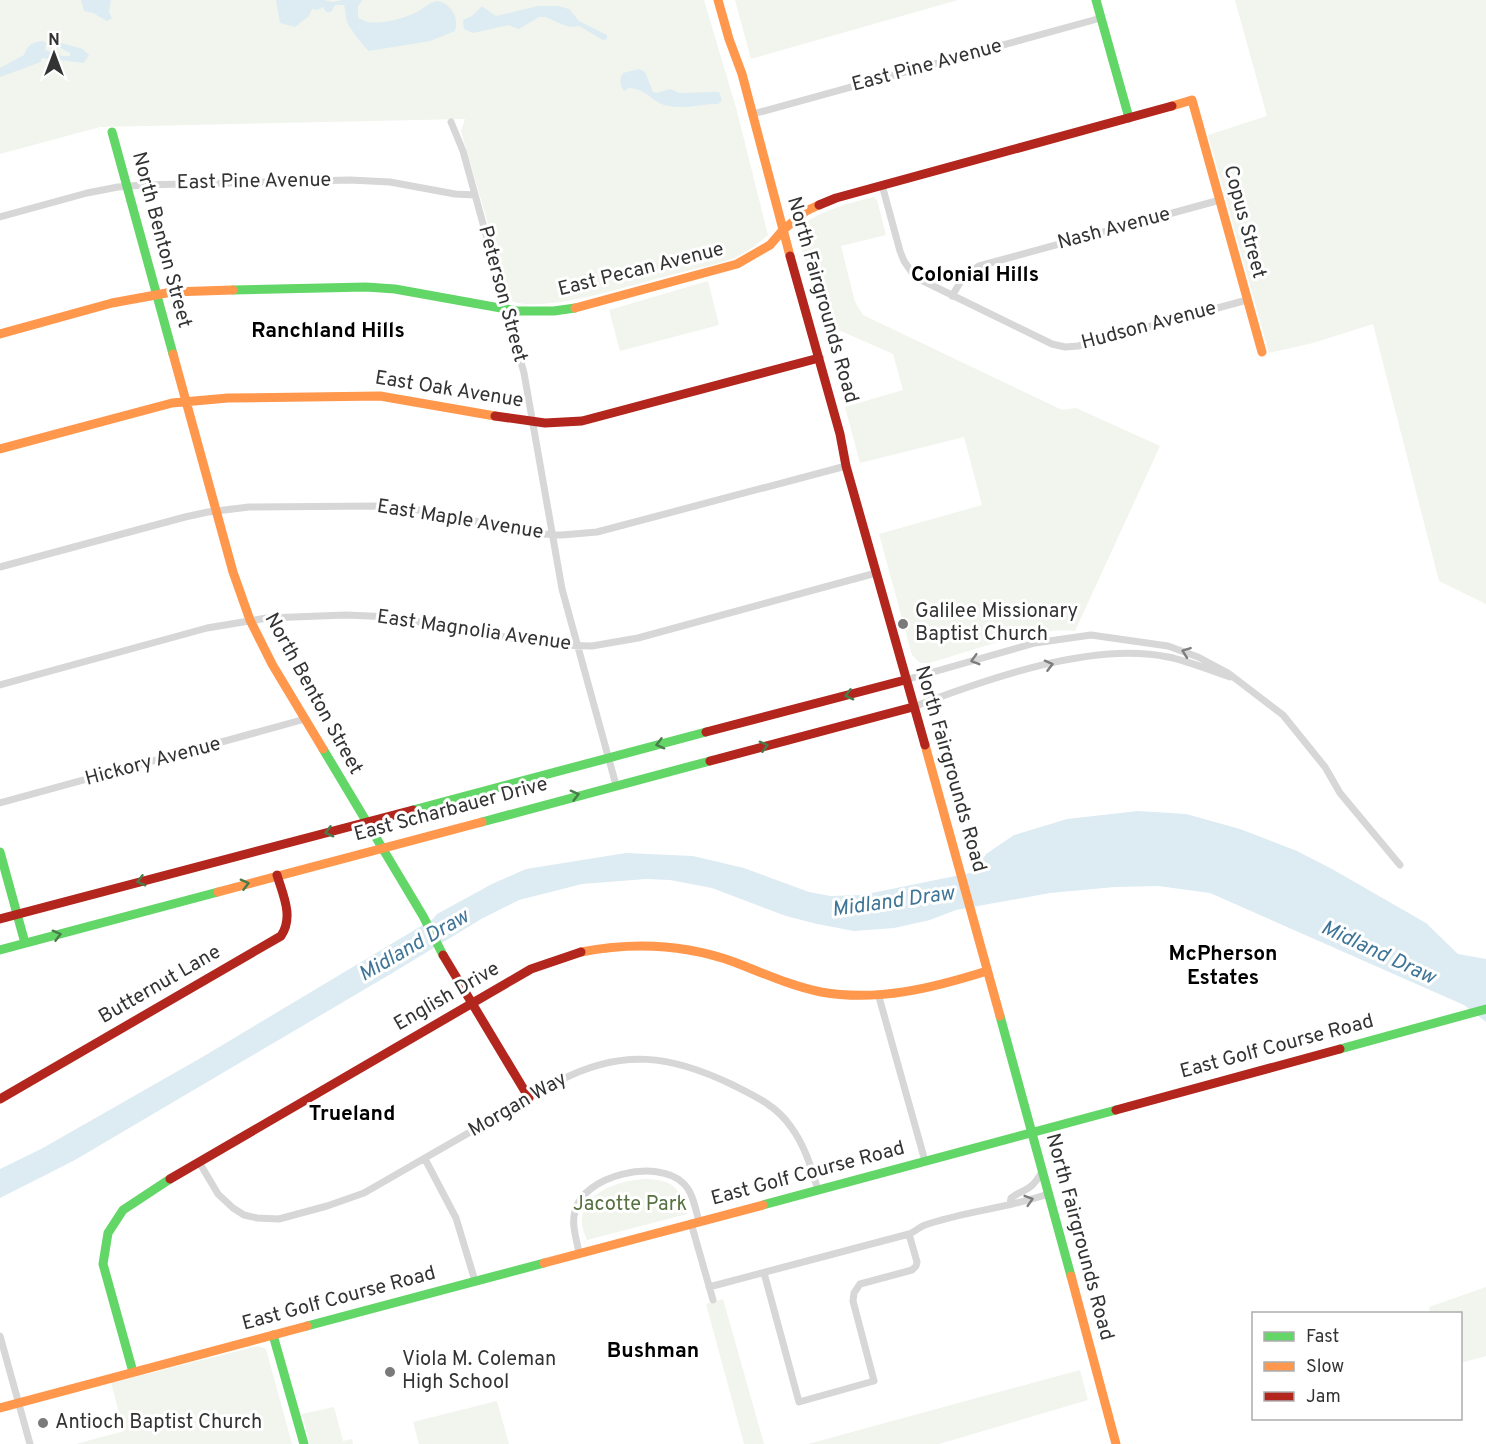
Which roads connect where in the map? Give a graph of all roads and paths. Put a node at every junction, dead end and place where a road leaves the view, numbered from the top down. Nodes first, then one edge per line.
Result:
1 (718, 0) edge
2 (1096, 0) edge
3 (1101, 18) junction
4 (1192, 100) joint
5 (753, 114) junction
6 (1129, 118) junction
7 (451, 122) dead end
8 (112, 132) dead end
9 (882, 185) junction
10 (128, 186) junction
11 (475, 195) junction
12 (1220, 200) junction
13 (0, 217) edge
14 (783, 230) junction
15 (158, 294) junction
16 (952, 296) junction
17 (1247, 300) junction
18 (507, 309) junction
19 (0, 334) edge
20 (1262, 352) dead end
21 (819, 358) junction
22 (186, 401) junction
23 (533, 421) junction
24 (0, 449) edge
25 (846, 466) junction
26 (217, 511) junction
27 (552, 534) junction
28 (0, 567) edge
29 (876, 573) junction
30 (250, 620) junction
31 (578, 646) junction
32 (1238, 679) junction
33 (905, 680) junction
34 (0, 685) edge
35 (913, 707) junction
36 (305, 719) junction
37 (608, 758) junction
38 (616, 784) junction
39 (0, 803) edge
40 (366, 822) junction
41 (382, 847) junction
42 (0, 852) edge
43 (1400, 865) dead end
44 (277, 875) junction
45 (17, 914) junction
46 (0, 919) edge
47 (25, 943) junction
48 (0, 950) edge
49 (987, 971) junction
50 (879, 997) junction
51 (473, 1002) junction
52 (1486, 1009) edge
53 (529, 1098) junction
54 (0, 1099) edge
55 (1032, 1133) junction
56 (425, 1159) junction
57 (925, 1161) junction
58 (199, 1162) junction
59 (1042, 1172) junction
60 (818, 1190) junction
61 (1048, 1194) junction
62 (1010, 1204) junction
63 (695, 1222) junction
64 (909, 1234) junction
65 (579, 1253) junction
66 (764, 1273) junction
67 (475, 1281) junction
68 (709, 1287) junction
69 (713, 1300) dead end
70 (273, 1335) junction
71 (0, 1336) edge
72 (133, 1372) junction
73 (19, 1403) junction
74 (0, 1408) edge
75 (30, 1444) edge
76 (304, 1444) edge
77 (1116, 1444) edge

1 - 5 street, North Fairgrounds Road
2 - 3 street
3 - 5 street, East Pine Avenue
3 - 6 street
4 - 6 street, East Pecan Avenue
4 - 12 street, Copus Street
5 - 14 street, North Fairgrounds Road
6 - 9 street, East Pecan Avenue
7 - 11 street, Peterson Street
8 - 10 street, North Benton Street
9 - 14 street, East Pecan Avenue
9 - 16 street, Hudson Avenue
10 - 11 street, East Pine Avenue
10 - 13 street, East Pine Avenue
10 - 15 street, North Benton Street
11 - 18 street, Peterson Street
12 - 16 street, Nash Avenue
12 - 17 street, Copus Street
14 - 18 street, East Pecan Avenue
14 - 21 street, North Fairgrounds Road
15 - 18 street, East Pecan Avenue
15 - 19 street, East Pecan Avenue
15 - 22 street, North Benton Street
16 - 17 street, Hudson Avenue
17 - 20 street, Copus Street
18 - 23 street, Peterson Street
21 - 23 street, East Oak Avenue
21 - 25 street, North Fairgrounds Road
22 - 23 street, East Oak Avenue
22 - 24 street, East Oak Avenue
22 - 26 street, North Benton Street
23 - 27 street, Peterson Street
25 - 27 street, East Maple Avenue
25 - 29 street, North Fairgrounds Road
26 - 27 street, East Maple Avenue
26 - 28 street, East Maple Avenue
26 - 30 street, North Benton Street
27 - 31 street, Peterson Street
29 - 31 street, East Magnolia Avenue
29 - 33 street, North Fairgrounds Road
30 - 31 street, East Magnolia Avenue
30 - 34 street, East Magnolia Avenue
30 - 36 street, North Benton Street
31 - 37 street, Peterson Street
32 -> 33 street
35 -> 32 street
32 - 43 street
33 - 35 street, North Fairgrounds Road
33 -> 37 street, East Scharbauer Drive
38 -> 35 street, East Scharbauer Drive
35 - 49 street, North Fairgrounds Road
36 - 39 street, Hickory Avenue
36 - 40 street, North Benton Street
37 - 38 street, Peterson Street
37 - 40 street, East Scharbauer Drive
41 -> 38 street, East Scharbauer Drive
40 - 41 street, North Benton Street
40 -> 45 street, East Scharbauer Drive
41 - 44 street, East Scharbauer Drive
41 - 51 street, North Benton Street
42 - 45 street
47 -> 44 street, East Scharbauer Drive
44 - 54 street, Butternut Lane
45 - 46 street, East Scharbauer Drive
45 - 47 street
47 - 48 street, East Scharbauer Drive
49 - 50 street, English Drive
49 - 55 street, North Fairgrounds Road
50 - 51 street, English Drive
50 - 57 street
51 - 53 street, North Benton Street
51 - 58 street, English Drive
52 - 55 street, East Golf Course Road
53 - 56 street, Morgan Way
53 - 60 street, Morgan Way
55 - 57 street, East Golf Course Road
55 - 59 street, North Fairgrounds Road
56 - 58 street, Morgan Way
56 - 67 street
57 - 60 street, East Golf Course Road
58 - 72 street, English Drive
59 - 61 street, North Fairgrounds Road
59 - 62 street
60 - 63 street, East Golf Course Road
62 -> 61 street
61 - 77 street, North Fairgrounds Road
62 - 64 street
63 - 65 street, East Golf Course Road
63 - 65 street
63 - 68 street
64 - 66 street
64 - 66 street
65 - 67 street, East Golf Course Road
66 - 68 street
67 - 70 street, East Golf Course Road
68 - 69 street
70 - 72 street, East Golf Course Road
70 - 76 street
71 - 73 street
72 - 73 street, East Golf Course Road
73 - 74 street, East Golf Course Road
73 - 75 street

